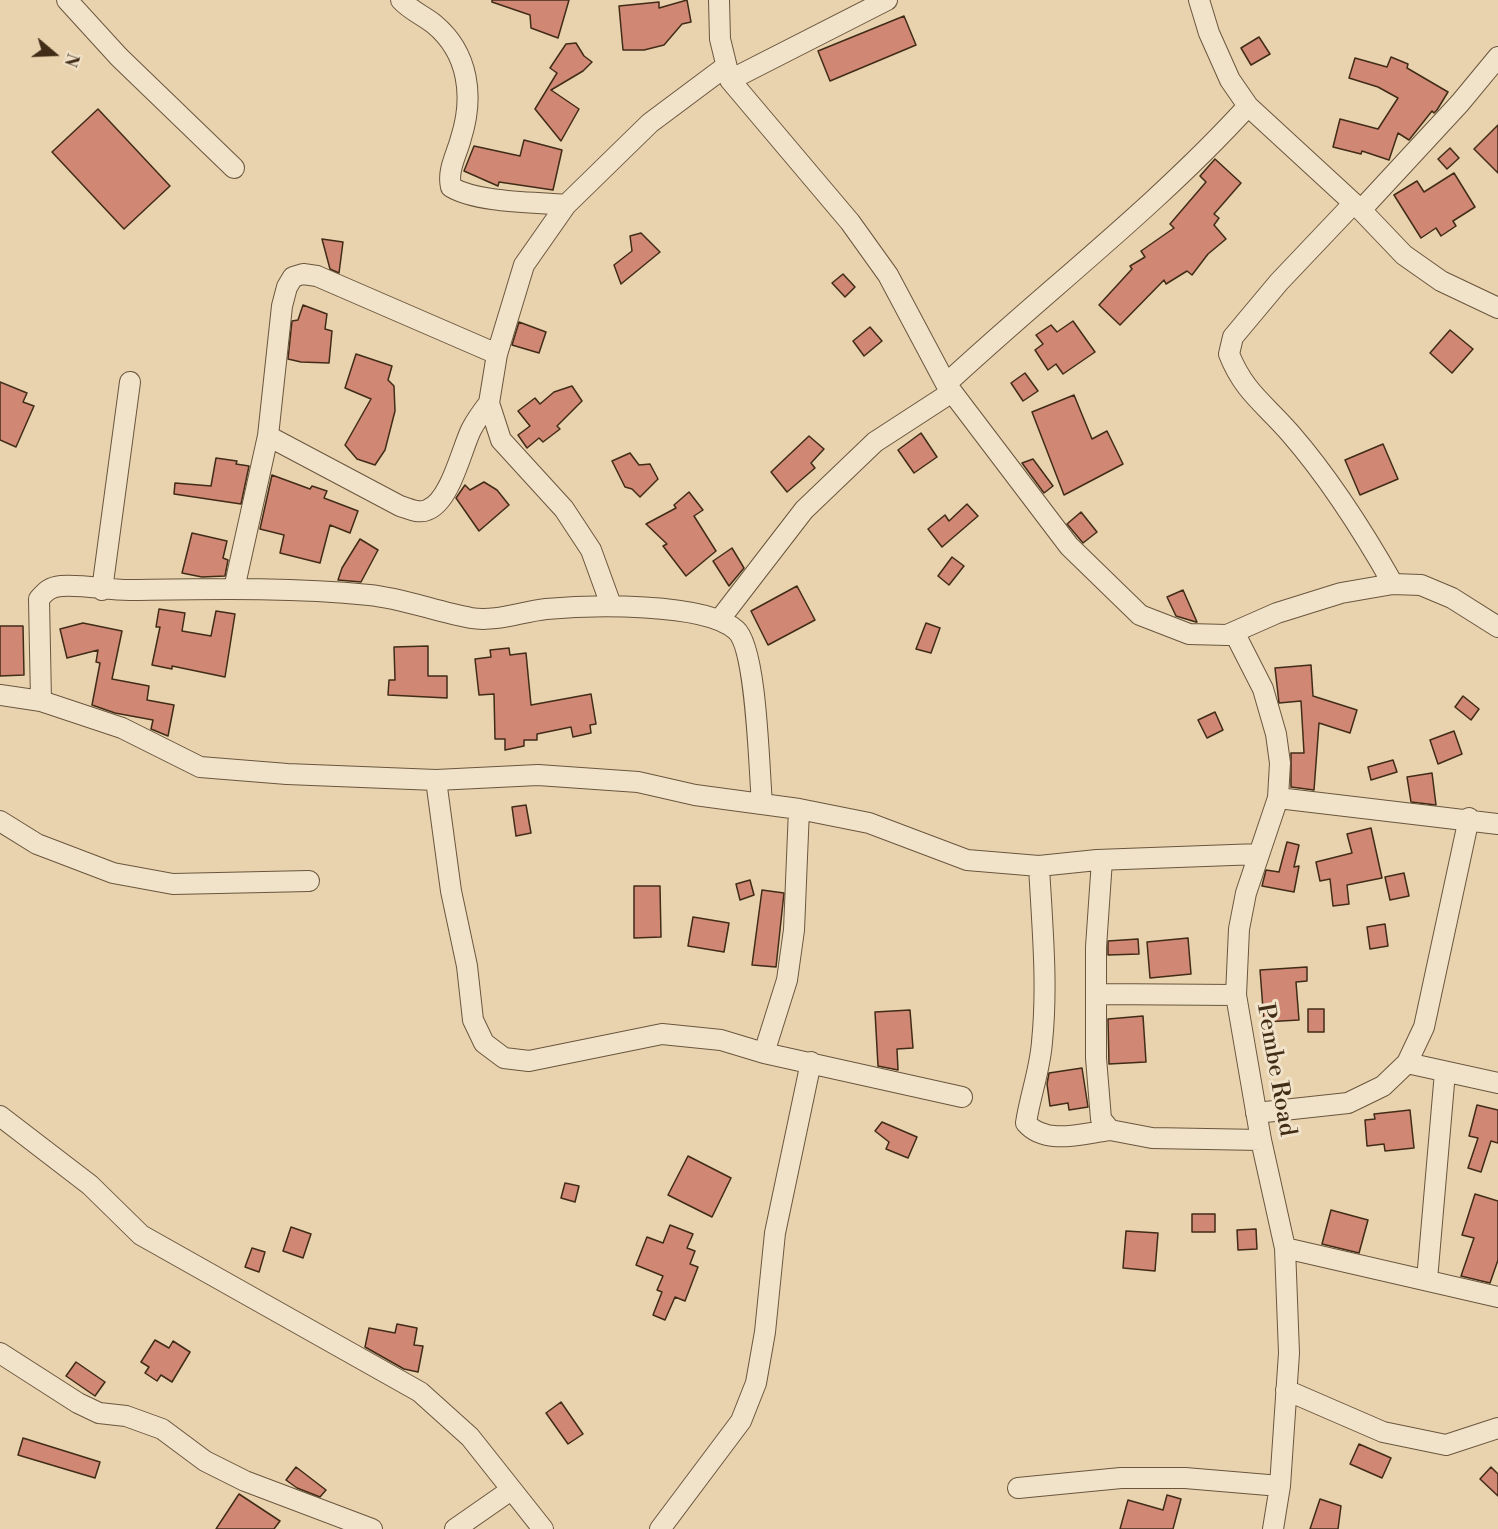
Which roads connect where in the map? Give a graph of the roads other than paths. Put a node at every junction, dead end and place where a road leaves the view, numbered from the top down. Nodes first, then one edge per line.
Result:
1 (67, 0) edge
2 (400, 0) edge
3 (719, 0) edge
4 (887, 0) edge
5 (1199, 0) edge
6 (1498, 57) edge
7 (727, 73) junction
8 (1248, 106) junction
9 (234, 168) dead end
10 (566, 205) junction
11 (1357, 207) junction
12 (1498, 308) edge
13 (497, 354) junction
14 (130, 381) dead end
15 (949, 388) junction
16 (489, 403) junction
17 (268, 436) junction
18 (1393, 584) junction
19 (234, 589) junction
20 (102, 590) junction
21 (611, 605) junction
22 (720, 619) junction
23 (1497, 625) edge
24 (1234, 632) junction
25 (0, 695) edge
26 (41, 701) junction
27 (436, 780) junction
28 (1278, 798) junction
29 (762, 803) junction
30 (800, 809) junction
31 (1469, 818) junction
32 (0, 821) edge
33 (1498, 824) edge
34 (1259, 854) junction
35 (1102, 860) junction
36 (1039, 866) junction
37 (309, 880) dead end
38 (1096, 994) junction
39 (1236, 995) junction
40 (764, 1053) junction
41 (811, 1062) junction
42 (1407, 1063) junction
43 (1445, 1072) junction
44 (1498, 1083) edge
45 (962, 1097) dead end
46 (1256, 1113) junction
47 (0, 1116) edge
48 (1110, 1130) junction
49 (1261, 1140) junction
50 (1285, 1248) junction
51 (1427, 1280) junction
52 (1498, 1297) edge
53 (0, 1353) edge
54 (1286, 1390) junction
55 (1498, 1428) edge
56 (1280, 1486) junction
57 (1018, 1488) dead end
58 (511, 1490) junction
59 (372, 1529) edge
60 (455, 1529) edge
61 (543, 1529) edge
62 (660, 1529) edge
63 (1273, 1529) edge

1 - 9 street
2 - 10 street
3 - 7 street
4 - 7 street
5 - 8 street
6 - 11 street
7 - 10 street
7 - 15 street
8 - 11 street
8 - 15 street
10 - 13 street
11 - 12 street
11 - 18 street
13 - 16 street
13 - 17 street
14 - 20 street
15 - 22 street
15 - 24 street
16 - 17 street
16 - 21 street
17 - 19 street
18 - 23 street
18 - 24 street
19 - 20 street
19 - 21 street
20 - 26 street
21 - 22 street
22 - 29 street
24 - 28 street, Pembe Road
25 - 26 street
26 - 27 street
27 - 29 street
27 - 40 street
28 - 31 street
28 - 34 street, Pembe Road
29 - 30 street
30 - 36 street
30 - 40 street
31 - 33 street
31 - 42 street
32 - 37 street
34 - 35 street
34 - 39 street, Pembe Road
35 - 36 street
35 - 38 street
36 - 48 street
38 - 39 street
38 - 48 street
39 - 46 street, Pembe Road
40 - 41 street
41 - 45 street
41 - 62 street
42 - 43 street
42 - 46 street
43 - 44 street
43 - 51 street
46 - 49 street, Pembe Road
47 - 58 street
48 - 49 street
49 - 50 street, Pembe Road
50 - 51 street
50 - 54 street, Pembe Road
51 - 52 street
53 - 59 street
54 - 55 street
54 - 56 street, Pembe Road
56 - 57 street
56 - 63 street, Pembe Road
58 - 60 street
58 - 61 street

